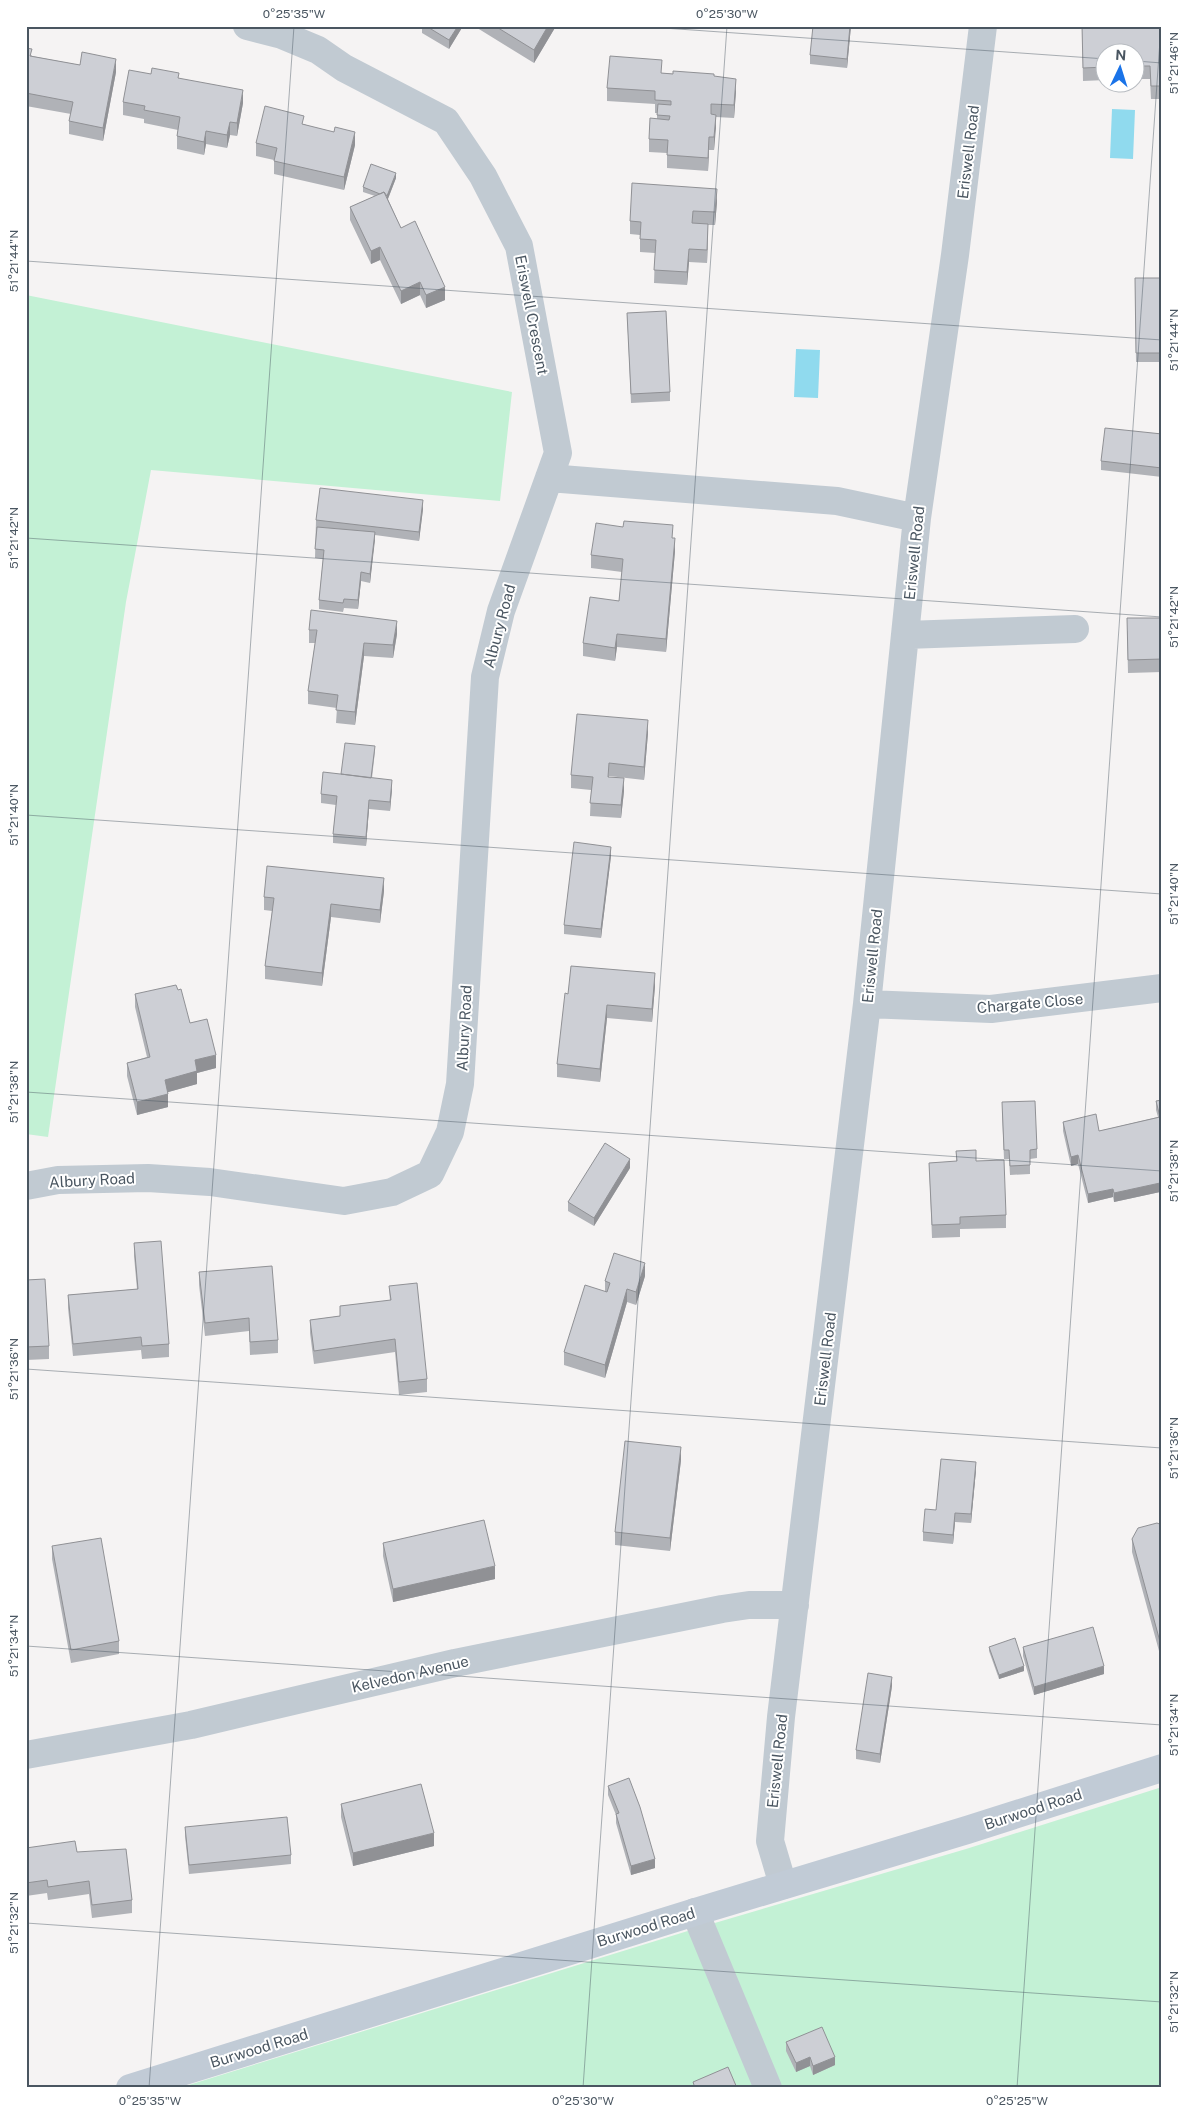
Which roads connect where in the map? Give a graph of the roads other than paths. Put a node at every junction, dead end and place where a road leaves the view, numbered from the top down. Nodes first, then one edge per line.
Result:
1 (247, 26) edge
2 (983, 26) edge
3 (548, 478) junction
4 (917, 518) junction
5 (1075, 629) dead end
6 (906, 635) junction
7 (1162, 988) edge
8 (867, 1004) junction
9 (26, 1186) edge
10 (795, 1605) junction
11 (26, 1755) edge
12 (1162, 1768) edge
13 (783, 1885) junction
14 (695, 1912) junction
15 (130, 2088) edge
16 (768, 2088) edge

1 - 3 street, Eriswell Crescent
2 - 4 street, Eriswell Road
3 - 4 street
3 - 9 street, Albury Road
4 - 6 street, Eriswell Road
5 - 6 street
6 - 8 street, Eriswell Road
7 - 8 street, Chargate Close
8 - 10 street, Eriswell Road
10 - 11 street, Kelvedon Avenue
10 - 13 street, Eriswell Road
12 - 13 street, Burwood Road
13 - 14 street, Burwood Road
14 - 15 street, Burwood Road
14 - 16 street

